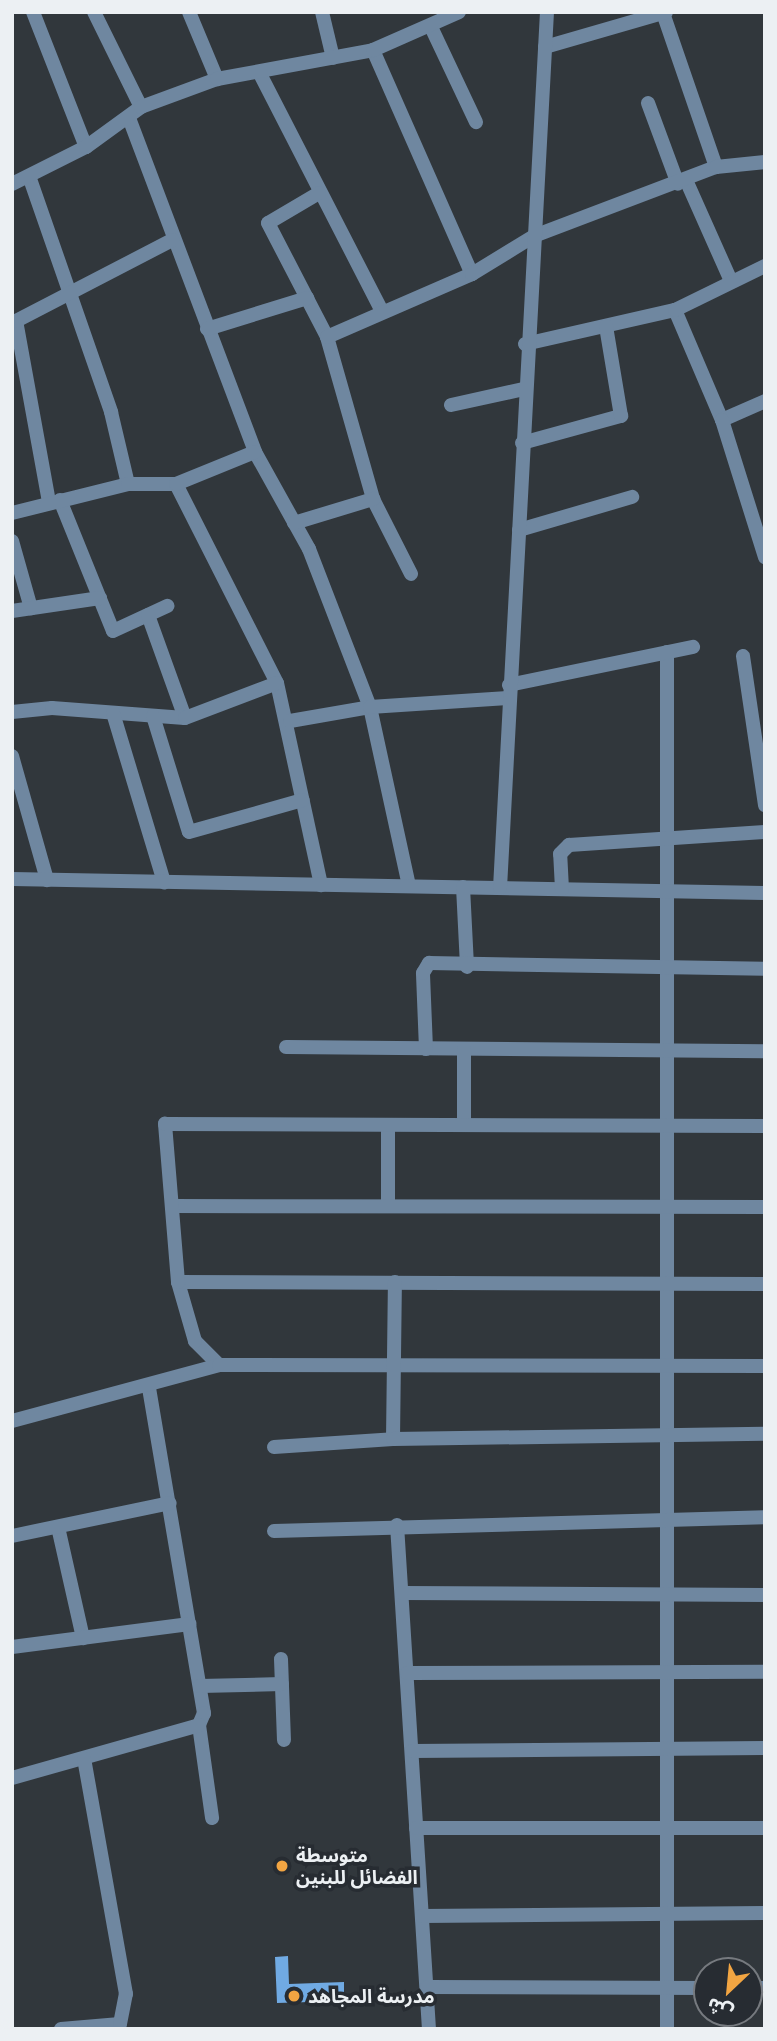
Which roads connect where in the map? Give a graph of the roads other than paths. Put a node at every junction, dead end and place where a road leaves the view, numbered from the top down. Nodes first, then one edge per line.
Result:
1 (33, 12) edge
2 (94, 12) edge
3 (189, 12) edge
4 (322, 12) edge
5 (459, 12) edge
6 (547, 12) edge
7 (665, 13) edge
8 (636, 17) edge
9 (432, 29) junction
10 (545, 47) junction
11 (373, 50) junction
12 (334, 58) junction
13 (258, 72) junction
14 (217, 79) junction
15 (648, 103) dead end
16 (141, 107) junction
17 (128, 118) junction
18 (476, 122) dead end
19 (86, 147) junction
20 (765, 162) edge
21 (716, 167) junction
22 (29, 176) junction
23 (682, 182) junction
24 (12, 184) edge
25 (319, 193) junction
26 (534, 236) junction
27 (172, 240) junction
28 (765, 266) edge
29 (472, 274) junction
30 (730, 279) junction
31 (70, 295) junction
32 (307, 298) junction
33 (383, 310) junction
34 (675, 310) junction
35 (606, 326) junction
36 (207, 329) junction
37 (327, 337) junction
38 (524, 344) junction
39 (18, 361) edge
40 (524, 389) junction
41 (765, 401) edge
42 (451, 405) dead end
43 (722, 420) junction
44 (522, 443) junction
45 (255, 452) junction
46 (128, 484) junction
47 (176, 484) junction
48 (632, 497) dead end
49 (373, 499) junction
50 (54, 501) junction
51 (12, 513) edge
52 (294, 523) junction
53 (519, 530) junction
54 (12, 541) edge
55 (765, 557) edge
56 (411, 574) dead end
57 (100, 598) junction
58 (167, 606) dead end
59 (31, 608) junction
60 (12, 611) edge
61 (148, 615) junction
62 (693, 647) dead end
63 (667, 652) junction
64 (743, 656) dead end
65 (277, 683) junction
66 (508, 691) junction
67 (370, 708) junction
68 (757, 709) edge
69 (12, 712) edge
70 (113, 713) junction
71 (153, 716) junction
72 (185, 718) junction
73 (290, 721) junction
74 (12, 756) edge
75 (303, 800) junction
76 (765, 805) edge
77 (765, 832) edge
78 (667, 836) junction
79 (12, 879) edge
80 (47, 880) junction
81 (164, 882) junction
82 (321, 885) junction
83 (409, 886) junction
84 (463, 887) junction
85 (500, 888) junction
86 (562, 889) junction
87 (667, 891) junction
88 (765, 893) edge
89 (467, 967) junction
90 (667, 968) junction
91 (765, 969) edge
92 (286, 1047) dead end
93 (426, 1049) junction
94 (464, 1049) junction
95 (667, 1050) junction
96 (765, 1051) edge
97 (388, 1125) junction
98 (464, 1125) junction
99 (667, 1126) junction
100 (765, 1126) edge
101 (172, 1206) junction
102 (388, 1206) junction
103 (667, 1207) junction
104 (765, 1207) edge
105 (178, 1282) junction
106 (395, 1282) junction
107 (667, 1284) junction
108 (765, 1284) edge
109 (219, 1365) junction
110 (390, 1365) junction
111 (667, 1366) junction
112 (765, 1366) edge
113 (149, 1388) junction
114 (12, 1422) edge
115 (667, 1433) junction
116 (765, 1434) edge
117 (393, 1439) junction
118 (274, 1447) dead end
119 (170, 1503) junction
120 (667, 1517) junction
121 (765, 1517) edge
122 (397, 1525) junction
123 (58, 1527) junction
124 (274, 1531) dead end
125 (12, 1536) edge
126 (402, 1593) junction
127 (667, 1594) junction
128 (765, 1595) edge
129 (190, 1624) junction
130 (83, 1639) junction
131 (12, 1647) edge
132 (281, 1659) dead end
133 (667, 1671) junction
134 (407, 1672) junction
135 (765, 1672) edge
136 (282, 1684) junction
137 (200, 1686) junction
138 (199, 1725) junction
139 (284, 1740) dead end
140 (667, 1747) junction
141 (765, 1748) edge
142 (412, 1751) junction
143 (83, 1759) junction
144 (12, 1778) edge
145 (212, 1818) dead end
146 (416, 1828) junction
147 (667, 1828) junction
148 (765, 1828) edge
149 (765, 1913) edge
150 (667, 1914) junction
151 (422, 1916) junction
152 (426, 1987) junction
153 (667, 1988) junction
154 (693, 1988) edge
155 (61, 2029) edge
156 (429, 2029) edge
157 (667, 2029) edge

1 - 19 street
2 - 16 street
3 - 14 street
4 - 12 street
5 - 9 street
6 - 10 street
7 - 8 street
7 - 21 street
8 - 10 street
9 - 11 street
9 - 18 street
10 - 26 street
11 - 12 street
11 - 29 street
12 - 13 street
13 - 14 street
13 - 25 street
14 - 16 street
15 - 23 street
16 - 17 street
17 - 19 street
17 - 27 street
19 - 22 street
20 - 21 street
21 - 23 street
22 - 24 street
22 - 31 street
23 - 26 street
23 - 30 street
25 - 32 street
25 - 33 street
26 - 29 street
26 - 38 street
27 - 31 street
27 - 36 street
28 - 30 street
29 - 33 street
30 - 34 street
31 - 39 street
31 - 46 street
32 - 36 street
32 - 37 street
33 - 37 street
34 - 35 street
34 - 43 street
35 - 38 street
35 - 44 street
36 - 45 street
37 - 49 street
38 - 40 street
39 - 50 street
40 - 42 street
40 - 44 street
41 - 43 street
43 - 55 street
44 - 53 street
45 - 47 street
45 - 52 street
46 - 47 street
46 - 50 street
47 - 65 street
48 - 53 street
49 - 52 street
49 - 56 street
50 - 51 street
50 - 57 street
52 - 67 street
53 - 66 street
54 - 59 street
57 - 59 street
57 - 61 street
58 - 61 street
59 - 60 street
61 - 72 street
62 - 63 street
63 - 66 street
63 - 78 street
64 - 68 street
65 - 72 street
65 - 73 street
66 - 67 street
66 - 85 street
67 - 73 street
67 - 83 street
68 - 76 street
69 - 70 street
70 - 71 street
70 - 81 street
71 - 72 street
71 - 75 street
73 - 75 street
74 - 80 street
75 - 82 street
77 - 78 street
78 - 86 street
78 - 87 street
79 - 80 street
80 - 81 street
81 - 82 street
82 - 83 street
83 - 84 street
84 - 85 street
84 - 89 street
85 - 86 street
86 - 87 street
87 - 88 street
87 - 90 street
89 - 90 street
89 - 93 street
90 - 91 street
90 - 95 street
92 - 93 street
93 - 94 street
94 - 95 street
94 - 98 street
95 - 96 street
95 - 99 street
97 - 98 street
97 - 101 street
97 - 102 street
98 - 99 street
99 - 100 street
99 - 103 street
101 - 102 street
101 - 105 street
102 - 103 street
103 - 104 street
103 - 107 street
105 - 106 street
105 - 109 street
106 - 107 street
106 - 110 street
107 - 108 street
107 - 111 street
109 - 110 street
109 - 113 street
110 - 111 street
110 - 117 street
111 - 112 street
111 - 115 street
113 - 114 street
113 - 119 street
115 - 116 street
115 - 117 street
115 - 120 street
117 - 118 street
119 - 123 street
119 - 129 street
120 - 121 street
120 - 122 street
120 - 127 street
122 - 124 street
122 - 126 street
123 - 125 street
123 - 130 street
126 - 127 street
126 - 134 street
127 - 128 street
127 - 133 street
129 - 130 street
129 - 137 street
130 - 131 street
132 - 136 street
133 - 134 street
133 - 135 street
133 - 140 street
134 - 142 street
136 - 137 street
136 - 139 street
137 - 138 street
138 - 143 street
138 - 145 street
140 - 141 street
140 - 142 street
140 - 147 street
142 - 146 street
143 - 144 street
143 - 155 street
146 - 147 street
146 - 151 street
147 - 148 street
147 - 150 street
149 - 150 street
150 - 151 street
150 - 153 street
151 - 152 street
152 - 153 street
152 - 156 street
153 - 154 street
153 - 157 street

